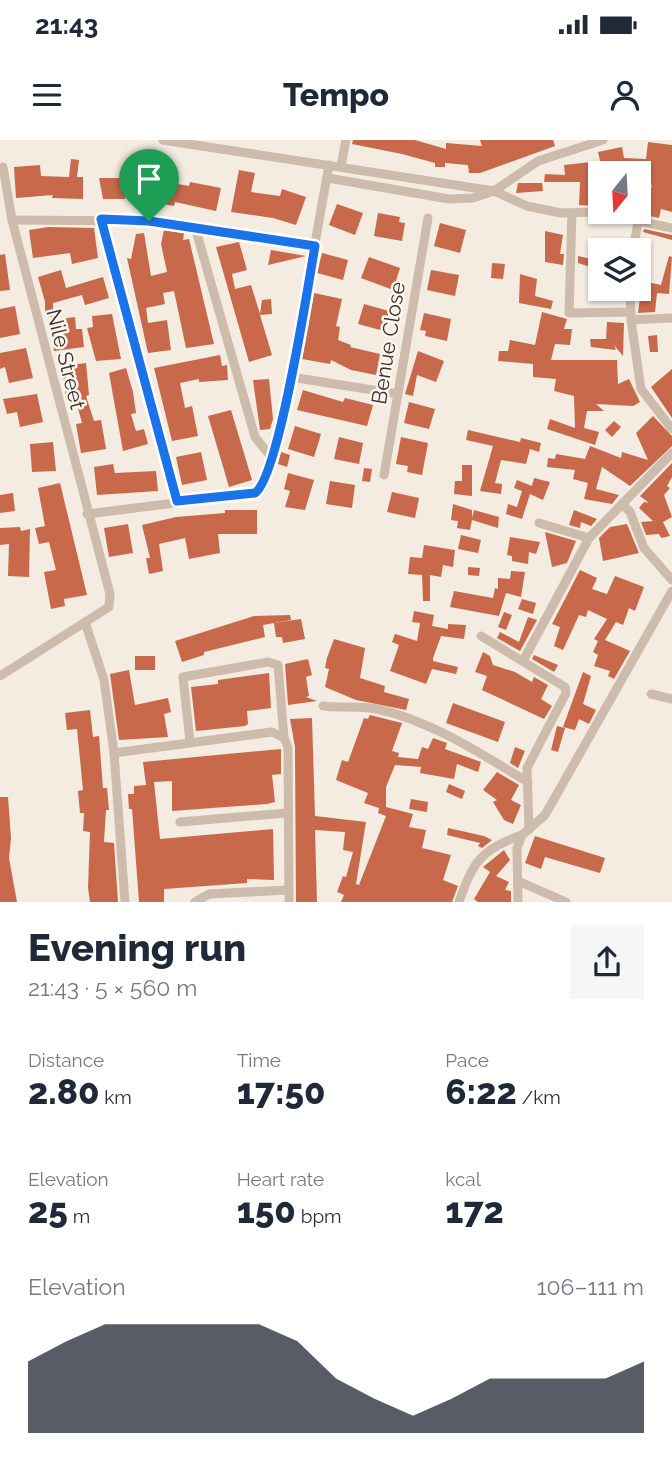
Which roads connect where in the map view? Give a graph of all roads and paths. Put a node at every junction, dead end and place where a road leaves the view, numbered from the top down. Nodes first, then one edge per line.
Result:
1 (163, 140) edge
2 (346, 140) edge
3 (603, 140) edge
4 (329, 165) junction
5 (341, 166) junction
6 (3, 167) dead end
7 (327, 181) junction
8 (494, 191) junction
9 (572, 212) junction
10 (588, 212) edge
11 (428, 218) dead end
12 (101, 219) junction
13 (12, 220) junction
14 (649, 224) edge
15 (195, 227) junction
16 (672, 228) edge
17 (315, 246) junction
18 (630, 301) edge
19 (631, 316) junction
20 (672, 318) edge
21 (291, 377) junction
22 (398, 394) junction
23 (672, 429) edge
24 (672, 453) edge
25 (272, 458) junction
26 (384, 475) dead end
27 (177, 501) junction
28 (622, 504) junction
29 (87, 514) junction
30 (539, 523) dead end
31 (589, 538) junction
32 (672, 580) edge
33 (672, 591) edge
34 (85, 622) junction
35 (481, 636) dead end
36 (523, 661) junction
37 (0, 676) edge
38 (650, 694) dead end
39 (672, 699) edge
40 (323, 706) dead end
41 (284, 738) junction
42 (190, 742) junction
43 (114, 753) junction
44 (528, 782) junction
45 (287, 813) junction
46 (180, 822) dead end
47 (526, 832) junction
48 (518, 881) junction
49 (288, 890) junction
50 (125, 902) edge
51 (195, 902) edge
52 (289, 902) edge
53 (458, 902) edge
54 (518, 902) edge
55 (566, 902) edge

1 - 4 street
2 - 5 street
3 - 8 street
4 - 5 street
4 - 7 street
5 - 8 street
6 - 13 street, Nile Street
7 - 8 street
7 - 17 street
8 - 9 street
9 - 10 street
9 - 19 street
11 - 22 street, Benue Close
12 - 13 street
12 - 15 street
12 - 27 street
13 - 29 street, Nile Street
14 - 16 street
15 - 17 street
15 - 25 street
17 - 21 street
18 - 19 street
19 - 20 street
19 - 23 street
21 - 22 street
21 - 25 street
22 - 26 street, Benue Close
24 - 28 street
25 - 27 street
27 - 29 street
28 - 31 street
28 - 32 street
29 - 34 street, Nile Street
30 - 31 street
31 - 36 street
33 - 47 street
34 - 37 street
34 - 43 street
35 - 36 street
36 - 44 street
38 - 39 street
40 - 44 street
41 - 42 street
41 - 42 street
41 - 45 street
42 - 43 street
43 - 50 street
44 - 47 street
45 - 46 street
45 - 49 street
47 - 48 street
47 - 53 street
48 - 54 street
48 - 55 street
49 - 51 street
49 - 52 street

